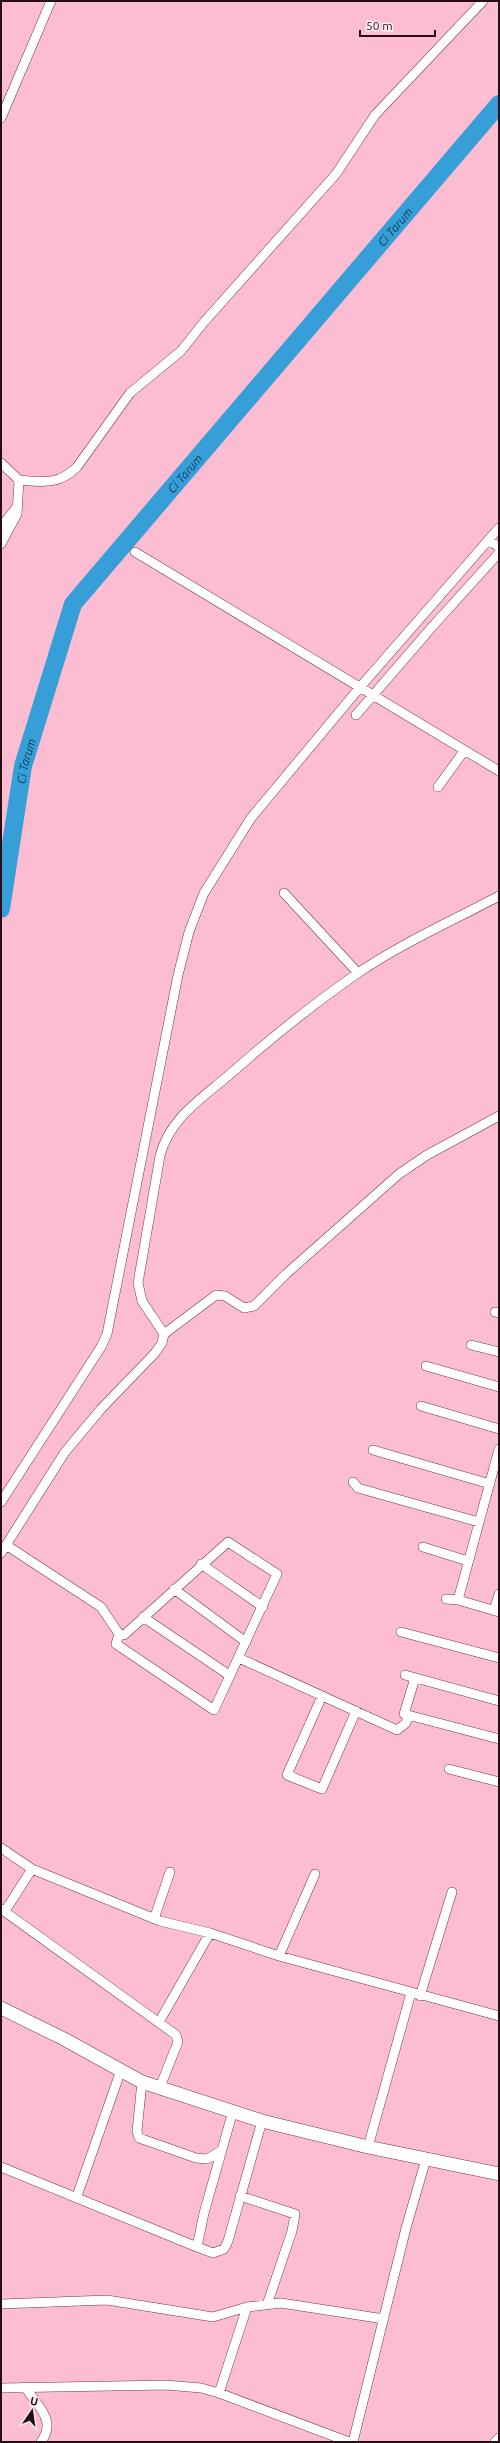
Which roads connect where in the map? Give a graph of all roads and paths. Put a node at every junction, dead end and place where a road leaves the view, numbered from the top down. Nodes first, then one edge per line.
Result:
1 (51, 1) edge
2 (483, 1) edge
3 (1, 118) edge
4 (1, 463) edge
5 (19, 480) junction
6 (18, 504) junction
7 (1, 527) edge
8 (499, 528) edge
9 (488, 540) junction
10 (1, 544) edge
11 (499, 547) edge
12 (135, 552) dead end
13 (499, 553) edge
14 (360, 686) junction
15 (374, 694) junction
16 (356, 715) dead end
17 (464, 750) junction
18 (499, 771) edge
19 (438, 787) dead end
20 (284, 893) dead end
21 (499, 896) edge
22 (358, 973) junction
23 (499, 1116) edge
24 (164, 1334) junction
25 (471, 1345) dead end
26 (499, 1352) edge
27 (426, 1366) dead end
28 (499, 1387) edge
29 (421, 1406) dead end
30 (499, 1429) edge
31 (499, 1449) edge
32 (373, 1450) dead end
33 (353, 1482) dead end
34 (490, 1484) junction
35 (1, 1502) edge
36 (479, 1522) junction
37 (6, 1545) junction
38 (423, 1547) dead end
39 (1, 1553) edge
40 (468, 1561) junction
41 (201, 1564) junction
42 (174, 1589) junction
43 (499, 1594) edge
44 (446, 1599) dead end
45 (458, 1600) junction
46 (263, 1607) junction
47 (497, 1611) edge
48 (144, 1617) junction
49 (401, 1632) dead end
50 (119, 1634) junction
51 (246, 1642) junction
52 (239, 1658) junction
53 (499, 1658) edge
54 (229, 1675) junction
55 (405, 1675) dead end
56 (415, 1678) junction
57 (322, 1696) junction
58 (499, 1701) edge
59 (356, 1711) junction
60 (408, 1715) junction
61 (499, 1739) edge
62 (449, 1769) dead end
63 (499, 1782) edge
64 (1, 1848) edge
65 (32, 1869) junction
66 (170, 1872) dead end
67 (315, 1874) dead end
68 (452, 1892) dead end
69 (3, 1910) edge
70 (154, 1919) junction
71 (210, 1933) junction
72 (279, 1956) junction
73 (411, 1993) junction
74 (420, 1996) junction
75 (1, 2008) edge
76 (499, 2016) edge
77 (159, 2022) junction
78 (121, 2070) junction
79 (142, 2082) junction
80 (160, 2087) junction
81 (233, 2111) junction
82 (262, 2121) junction
83 (368, 2147) junction
84 (221, 2151) junction
85 (426, 2159) junction
86 (1, 2167) edge
87 (499, 2174) edge
88 (77, 2196) junction
89 (240, 2196) junction
90 (197, 2247) junction
91 (1, 2304) edge
92 (267, 2305) junction
93 (248, 2307) junction
94 (384, 2319) junction
95 (26, 2387) junction
96 (1, 2388) edge
97 (219, 2393) junction
98 (499, 2438) edge
99 (41, 2442) edge
100 (349, 2442) edge
101 (353, 2442) edge
102 (495, 2442) edge

1 - 3 street
2 - 5 street
4 - 5 street
5 - 6 street
6 - 7 street
6 - 10 street
8 - 9 street
9 - 11 street
9 - 14 street
12 - 14 street
13 - 15 street
14 - 15 street
14 - 35 street
15 - 16 street
15 - 17 street
17 - 18 street
17 - 19 street
20 - 22 street
21 - 22 street
22 - 24 street
23 - 24 street
24 - 37 street
25 - 26 street
27 - 28 street
29 - 30 street
31 - 34 street
32 - 34 street
33 - 36 street
34 - 36 street
36 - 40 street
37 - 39 street
37 - 50 street
38 - 40 street
40 - 45 street
41 - 42 street
41 - 46 street
41 - 46 street
42 - 48 street
42 - 51 street
43 - 47 street
44 - 45 street
45 - 47 street
46 - 51 street
48 - 50 street
48 - 54 street
49 - 53 street
50 - 54 street
51 - 52 street
52 - 54 street
52 - 57 street
55 - 56 street
56 - 58 street
56 - 60 street
57 - 59 street
57 - 59 street
59 - 60 street
60 - 61 street
62 - 63 street
64 - 65 street
65 - 69 street
65 - 70 street
66 - 70 street
67 - 72 street
68 - 74 street
69 - 77 street
70 - 71 street
71 - 72 street
71 - 77 street
72 - 73 street
73 - 74 street
73 - 83 street
74 - 76 street
75 - 78 street
77 - 80 street
78 - 79 street
78 - 88 street
79 - 80 street
79 - 84 street
80 - 81 street
81 - 82 street
81 - 84 street
82 - 83 street
82 - 89 street
83 - 85 street
84 - 90 street
85 - 87 street
85 - 94 street
86 - 88 street
88 - 90 street
89 - 90 street
89 - 92 street
91 - 93 street
92 - 93 street
92 - 94 street
93 - 97 street
94 - 101 street
95 - 96 street
95 - 97 street
95 - 99 street
97 - 100 street
98 - 102 street

